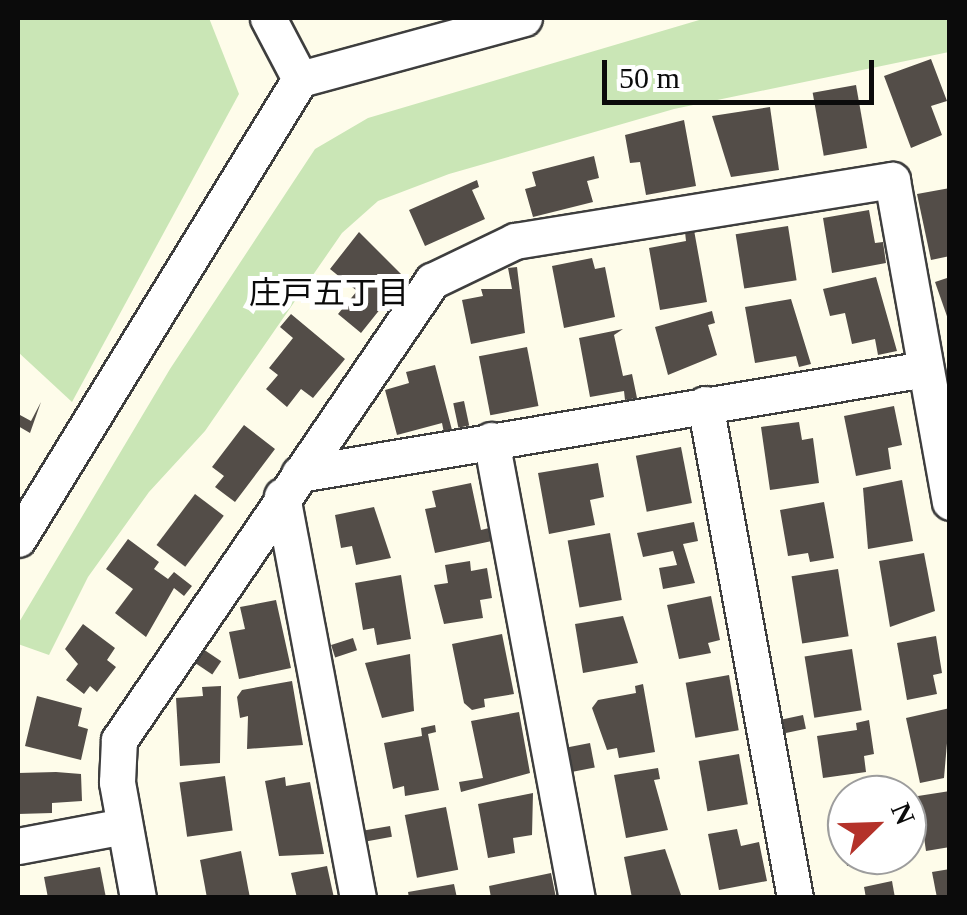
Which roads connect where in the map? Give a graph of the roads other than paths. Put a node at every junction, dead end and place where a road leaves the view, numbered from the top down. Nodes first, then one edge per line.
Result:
1 (268, 18) edge
2 (524, 18) edge
3 (300, 79) junction
4 (925, 369) junction
5 (705, 404) junction
6 (491, 440) junction
7 (290, 484) junction
8 (950, 502) edge
9 (18, 539) edge
10 (124, 826) junction
11 (18, 846) edge
12 (138, 898) edge
13 (358, 898) edge
14 (578, 898) edge
15 (796, 898) edge

1 - 3 street
2 - 3 street
3 - 9 street
4 - 5 street
4 - 7 street
4 - 8 street
5 - 6 street
5 - 15 street
6 - 7 street
6 - 14 street
7 - 10 street
7 - 13 street
10 - 11 street
10 - 12 street

